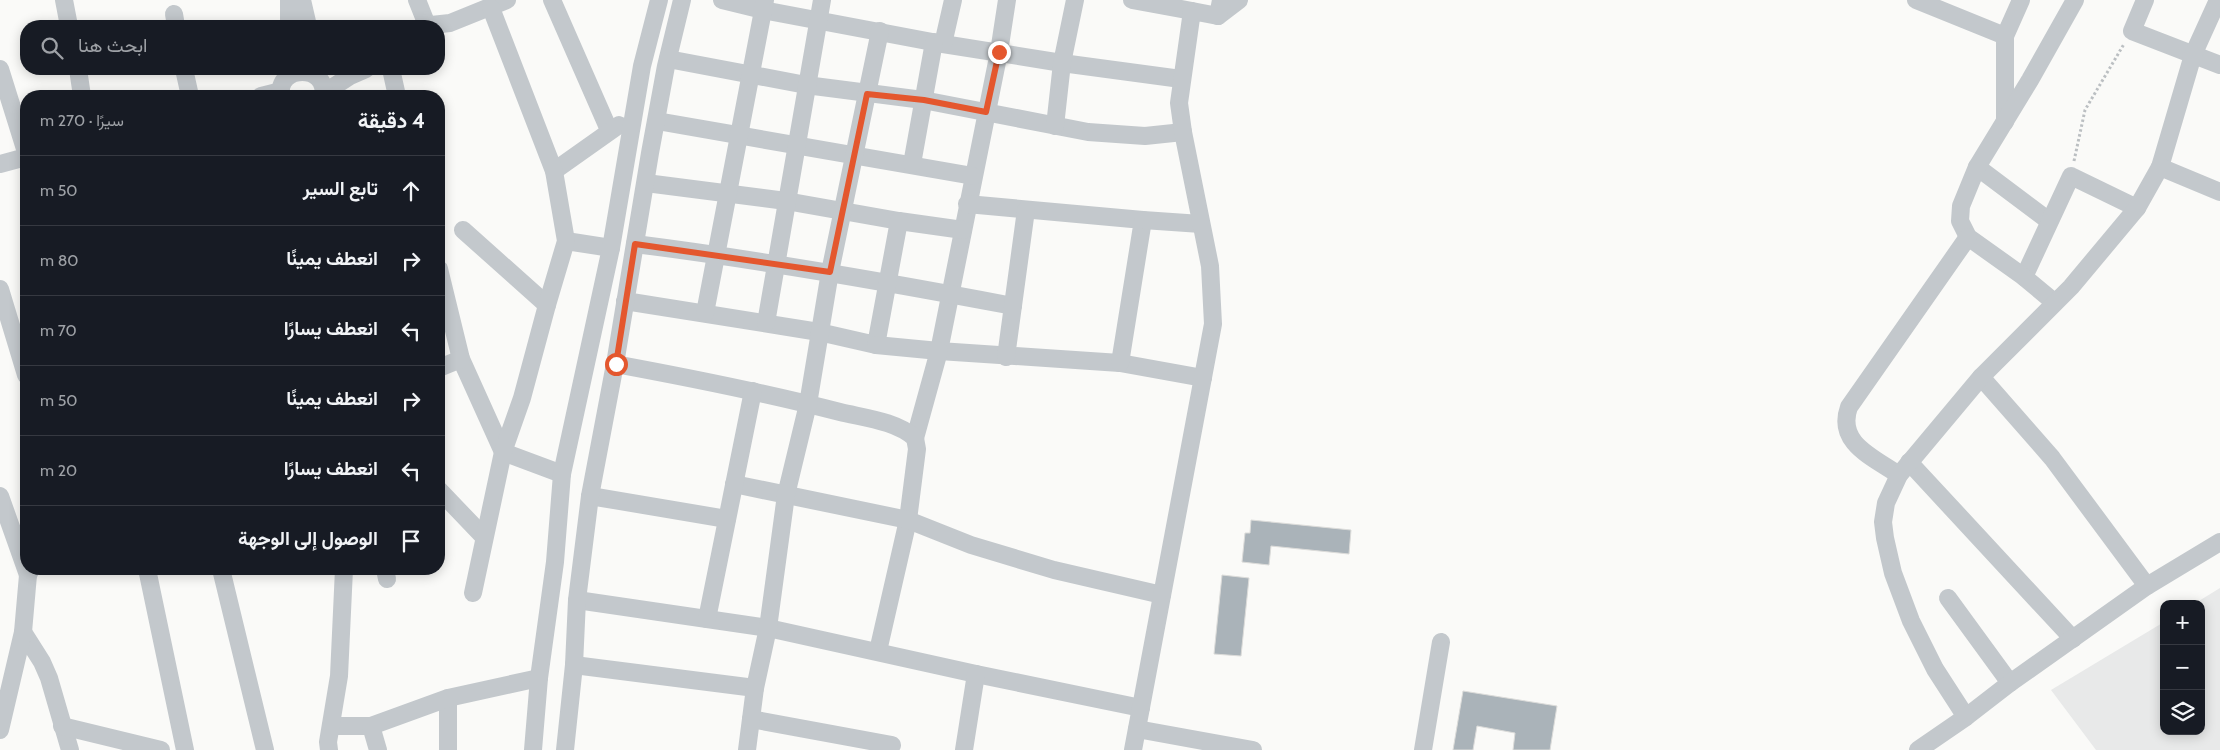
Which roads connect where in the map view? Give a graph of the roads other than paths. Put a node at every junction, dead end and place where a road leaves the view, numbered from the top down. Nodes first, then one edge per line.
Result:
1 (64, 0) edge
2 (289, 0) edge
3 (302, 0) edge
4 (417, 0) edge
5 (508, 0) edge
6 (552, 0) edge
7 (659, 0) edge
8 (682, 0) edge
9 (722, 0) edge
10 (822, 0) edge
11 (953, 0) edge
12 (1008, 0) edge
13 (1075, 0) edge
14 (1136, 0) edge
15 (1239, 0) edge
16 (1916, 0) edge
17 (2021, 0) edge
18 (2075, 0) edge
19 (2145, 0) edge
20 (2218, 0) edge
21 (764, 5) edge
22 (491, 8) junction
23 (1219, 8) edge
24 (1192, 11) junction
25 (68, 20) edge
26 (288, 20) edge
27 (307, 20) edge
28 (430, 20) edge
29 (818, 20) junction
30 (445, 23) edge
31 (880, 31) junction
32 (2005, 36) junction
33 (939, 43) junction
34 (999, 52) junction
35 (2193, 55) junction
36 (668, 59) junction
37 (1062, 63) junction
38 (2220, 65) edge
39 (0, 69) edge
40 (749, 74) junction
41 (79, 75) edge
42 (185, 75) edge
43 (288, 75) edge
44 (317, 75) edge
45 (352, 75) edge
46 (393, 75) edge
47 (1181, 79) junction
48 (806, 85) junction
49 (81, 90) edge
50 (189, 90) edge
51 (282, 90) edge
52 (322, 90) edge
53 (330, 90) edge
54 (396, 90) edge
55 (867, 94) junction
56 (924, 100) junction
57 (986, 112) junction
58 (633, 117) junction
59 (657, 121) junction
60 (2005, 122) junction
61 (1054, 126) junction
62 (609, 130) junction
63 (1183, 132) junction
64 (20, 133) edge
65 (738, 136) junction
66 (796, 145) junction
67 (855, 156) junction
68 (20, 159) edge
69 (0, 164) edge
70 (912, 164) junction
71 (1977, 167) junction
72 (2160, 167) junction
73 (554, 171) junction
74 (973, 176) junction
75 (646, 183) junction
76 (2220, 192) edge
77 (727, 193) junction
78 (786, 201) junction
79 (967, 204) junction
80 (2137, 208) junction
81 (843, 210) junction
82 (1026, 210) junction
83 (1143, 220) junction
84 (899, 221) junction
85 (2049, 221) junction
86 (1201, 224) junction
87 (463, 230) dead end
88 (963, 230) junction
89 (1968, 237) junction
90 (566, 241) junction
91 (635, 244) junction
92 (611, 248) junction
93 (715, 254) junction
94 (776, 264) junction
95 (830, 272) junction
96 (2024, 276) junction
97 (888, 284) junction
98 (0, 289) edge
99 (445, 294) edge
100 (950, 294) junction
101 (625, 301) junction
102 (2054, 302) junction
103 (547, 305) junction
104 (1013, 306) junction
105 (705, 313) junction
106 (766, 323) junction
107 (819, 332) junction
108 (876, 345) junction
109 (939, 351) junction
110 (20, 355) edge
111 (1006, 357) junction
112 (461, 359) junction
113 (1120, 363) junction
114 (616, 364) junction
115 (445, 366) edge
116 (1981, 377) junction
117 (1204, 378) junction
118 (753, 391) junction
119 (808, 404) junction
120 (915, 438) junction
121 (502, 452) junction
122 (1904, 468) junction
123 (562, 474) junction
124 (734, 484) junction
125 (786, 495) junction
126 (0, 496) edge
127 (445, 496) edge
128 (590, 496) junction
129 (727, 519) junction
130 (908, 520) junction
131 (484, 537) junction
132 (2220, 542) edge
133 (20, 547) edge
134 (30, 575) edge
135 (148, 575) edge
136 (222, 575) edge
137 (344, 575) edge
138 (2147, 586) junction
139 (474, 593) dead end
140 (1162, 595) junction
141 (1948, 598) dead end
142 (577, 600) junction
143 (707, 619) junction
144 (768, 628) junction
145 (22, 632) junction
146 (2073, 640) junction
147 (1441, 642) dead end
148 (878, 651) junction
149 (574, 665) junction
150 (976, 674) junction
151 (539, 678) junction
152 (2010, 683) junction
153 (755, 688) junction
154 (448, 698) junction
155 (1141, 708) junction
156 (1966, 717) junction
157 (752, 719) junction
158 (62, 726) junction
159 (331, 726) junction
160 (371, 726) junction
161 (1137, 729) junction
162 (0, 730) edge
163 (892, 745) dead end
164 (70, 750) edge
165 (161, 750) edge
166 (185, 750) edge
167 (265, 750) edge
168 (329, 750) edge
169 (378, 750) edge
170 (448, 750) edge
171 (533, 750) edge
172 (565, 750) edge
173 (747, 750) edge
174 (964, 750) edge
175 (1133, 750) edge
176 (1252, 750) edge
177 (1422, 750) edge
178 (1918, 750) edge

1 - 25 street
2 - 26 street
3 - 27 street
4 - 28 street
5 - 22 street
6 - 62 street
7 - 58 street
8 - 36 street
9 - 21 street
10 - 29 street
11 - 33 street
12 - 34 street
13 - 37 street
14 - 24 street
15 - 23 street
16 - 32 street
17 - 32 street
18 - 60 street
19 - 35 street
20 - 35 street
21 - 29 street
21 - 40 street
22 - 30 street
22 - 73 street
23 - 24 street
24 - 47 street
29 - 31 street
29 - 48 street
31 - 33 street
31 - 55 street
32 - 60 street
33 - 34 street
33 - 56 street
34 - 37 street
34 - 57 street
35 - 38 street
35 - 72 street
36 - 40 street
36 - 59 street
37 - 47 street
37 - 61 street
39 - 64 street
40 - 48 street
40 - 65 street
41 - 49 street
42 - 50 street
43 - 51 street
44 - 52 street
45 - 53 street
46 - 54 street
47 - 63 street
48 - 55 street
48 - 66 street
55 - 56 street
55 - 67 street
56 - 57 street
56 - 70 street
57 - 61 street
57 - 74 street
58 - 62 street
58 - 92 street
59 - 65 street
59 - 75 street
60 - 71 street
61 - 63 street
62 - 73 street
63 - 86 street
65 - 66 street
65 - 77 street
66 - 67 street
66 - 78 street
67 - 70 street
67 - 81 street
68 - 69 street
70 - 74 street
71 - 85 street
71 - 89 street
72 - 76 street
72 - 80 street
73 - 90 street
74 - 79 street
75 - 77 street
75 - 91 street
77 - 78 street
77 - 93 street
78 - 81 street
78 - 94 street
79 - 82 street
79 - 88 street
80 - 85 street
80 - 102 street
81 - 84 street
81 - 95 street
82 - 83 street
82 - 104 street
83 - 86 street
83 - 113 street
84 - 88 street
84 - 97 street
85 - 96 street
86 - 117 street
87 - 103 street
88 - 100 street
89 - 96 street
89 - 122 street
90 - 92 street
90 - 103 street
91 - 93 street
91 - 101 street
92 - 123 street
93 - 94 street
93 - 105 street
94 - 95 street
94 - 106 street
95 - 97 street
95 - 107 street
96 - 102 street
97 - 100 street
97 - 108 street
98 - 110 street
99 - 112 street
100 - 104 street
100 - 109 street
101 - 105 street
101 - 114 street
102 - 116 street
103 - 121 street
104 - 111 street
105 - 106 street
106 - 107 street
107 - 108 street
107 - 119 street
108 - 109 street
109 - 111 street
109 - 120 street
111 - 113 street
112 - 115 street
112 - 121 street
113 - 117 street
114 - 118 street
114 - 128 street
116 - 122 street
116 - 138 street
117 - 140 street
118 - 119 street
118 - 124 street
119 - 120 street
119 - 125 street
120 - 130 street
121 - 123 street
121 - 131 street
122 - 146 street
122 - 156 street
123 - 151 street
124 - 125 street
124 - 129 street
125 - 130 street
125 - 144 street
126 - 133 street
127 - 131 street
128 - 129 street
128 - 142 street
129 - 143 street
130 - 140 street
130 - 148 street
131 - 139 street
132 - 138 street
134 - 145 street
135 - 166 street
136 - 167 street
137 - 159 street
138 - 146 street
140 - 155 street
141 - 152 street
142 - 143 street
142 - 149 street
143 - 144 street
144 - 148 street
144 - 153 street
145 - 158 street
145 - 162 street
146 - 152 street
147 - 177 street
148 - 150 street
149 - 153 street
149 - 172 street
150 - 155 street
150 - 174 street
151 - 154 street
151 - 171 street
152 - 156 street
153 - 157 street
154 - 160 street
154 - 170 street
155 - 161 street
156 - 178 street
157 - 163 street
157 - 173 street
158 - 164 street
158 - 165 street
159 - 160 street
159 - 168 street
160 - 169 street
161 - 175 street
161 - 176 street

